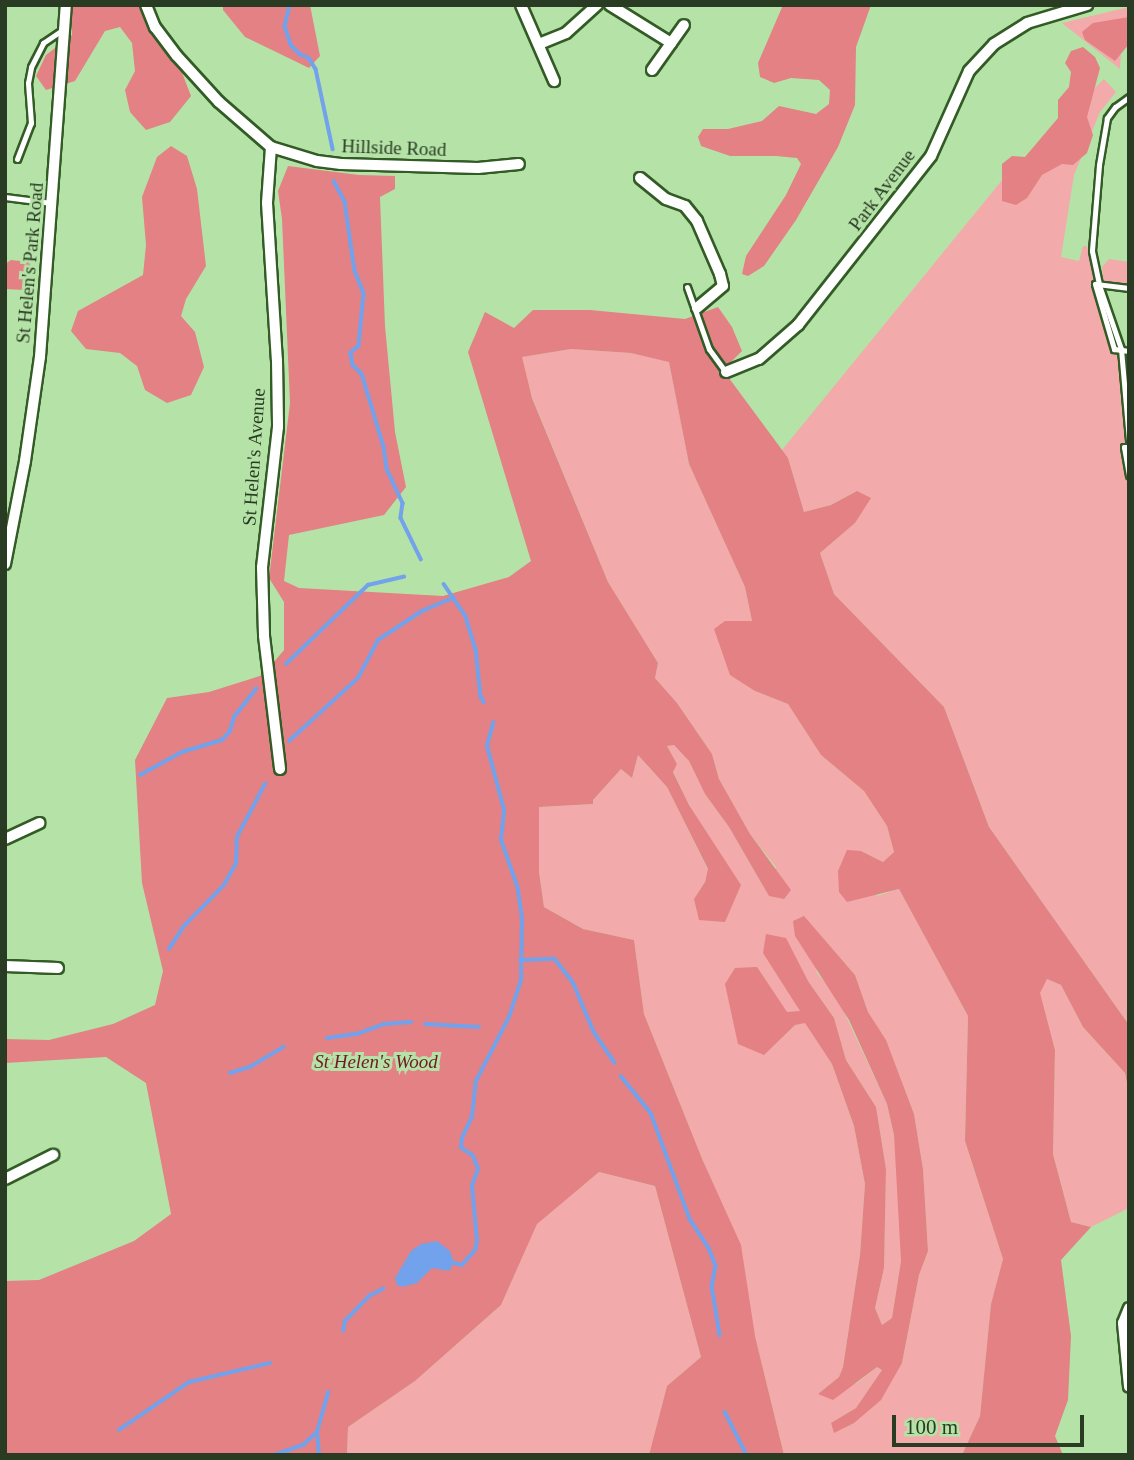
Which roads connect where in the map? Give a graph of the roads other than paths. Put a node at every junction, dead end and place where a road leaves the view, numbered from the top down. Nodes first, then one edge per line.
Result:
1 (66, 5) edge
2 (146, 5) edge
3 (522, 5) edge
4 (597, 5) edge
5 (610, 5) edge
6 (1087, 5) edge
7 (684, 25) dead end
8 (64, 29) junction
9 (671, 43) junction
10 (539, 44) junction
11 (652, 70) dead end
12 (554, 81) dead end
13 (1129, 97) edge
14 (271, 147) junction
15 (17, 159) dead end
16 (519, 164) dead end
17 (640, 178) dead end
18 (5, 197) edge
19 (52, 203) junction
20 (1099, 285) junction
21 (687, 287) dead end
22 (1129, 288) edge
23 (697, 308) junction
24 (1121, 349) junction
25 (1129, 351) edge
26 (726, 372) joint
27 (1129, 441) edge
28 (1129, 447) edge
29 (1129, 476) edge
30 (5, 564) edge
31 (280, 769) dead end
32 (39, 822) dead end
33 (5, 839) edge
34 (5, 966) edge
35 (58, 968) dead end
36 (53, 1155) dead end
37 (5, 1179) edge
38 (1129, 1308) edge
39 (1129, 1387) edge

1 - 8 street, St Helen's Park Road
2 - 14 street
3 - 10 street
4 - 10 street
5 - 9 street
6 - 26 street, Park Avenue
7 - 9 street
8 - 15 lane
8 - 19 street, St Helen's Park Road
9 - 11 street
10 - 12 street
13 - 20 lane
14 - 16 street, Hillside Road
14 - 31 street, St Helen's Avenue
17 - 23 street
18 - 19 lane
19 - 30 street, St Helen's Park Road
20 - 22 lane
20 - 24 lane
21 - 23 lane
23 - 26 lane
24 - 25 lane
24 - 27 lane
28 - 29 lane
32 - 33 street
34 - 35 street
36 - 37 street
38 - 39 street

